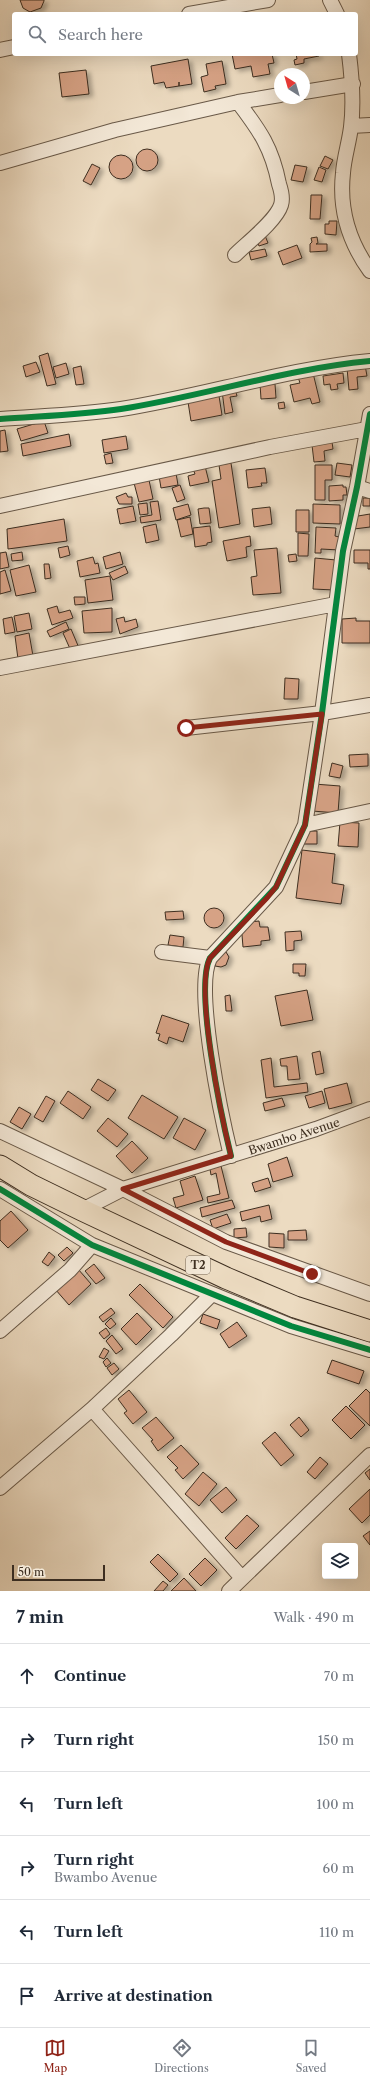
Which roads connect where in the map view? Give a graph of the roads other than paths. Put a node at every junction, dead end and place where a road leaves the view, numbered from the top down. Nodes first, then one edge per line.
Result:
1 (268, 0) edge
2 (330, 0) edge
3 (200, 12) edge
4 (335, 12) edge
5 (12, 47) edge
6 (0, 50) edge
7 (349, 56) edge
8 (353, 84) junction
9 (310, 91) edge
10 (274, 96) edge
11 (238, 102) junction
12 (370, 125) edge
13 (351, 126) junction
14 (1, 160) edge
15 (235, 255) dead end
16 (370, 271) edge
17 (370, 361) edge
18 (370, 414) edge
19 (0, 419) edge
20 (367, 429) junction
21 (364, 489) edge
22 (0, 506) edge
23 (336, 604) junction
24 (0, 668) edge
25 (370, 705) edge
26 (322, 714) junction
27 (186, 728) dead end
28 (370, 811) edge
29 (305, 825) junction
30 (162, 952) dead end
31 (210, 958) junction
32 (370, 1109) edge
33 (0, 1131) edge
34 (231, 1156) junction
35 (0, 1166) edge
36 (0, 1189) edge
37 (123, 1189) junction
38 (82, 1210) junction
39 (92, 1246) junction
40 (210, 1294) junction
41 (370, 1294) edge
42 (0, 1331) edge
43 (370, 1332) edge
44 (370, 1350) edge
45 (92, 1409) junction
46 (370, 1455) edge
47 (0, 1488) edge
48 (242, 1578) junction
49 (229, 1591) edge

1 - 3 street
2 - 4 street
5 - 6 street
7 - 8 street
8 - 9 street
8 - 13 street
10 - 11 street
11 - 14 street
11 - 15 street
12 - 13 street
13 - 16 street
17 - 19 street
18 - 20 street
20 - 21 street
20 - 22 street
21 - 23 street
23 - 24 street
23 - 26 street
25 - 26 street
26 - 27 street
26 - 29 street
28 - 29 street
29 - 31 street
30 - 31 street
31 - 34 street
32 - 34 street, Bwambo Avenue
33 - 37 street
34 - 37 street, Bwambo Avenue
35 - 38 highway, T2
36 - 39 street
37 - 38 street, Bwambo Avenue
37 - 41 street
38 - 43 highway, T2
39 - 40 street
39 - 42 street
40 - 44 street
40 - 45 street
45 - 47 street
45 - 48 street
46 - 48 street
48 - 49 street

